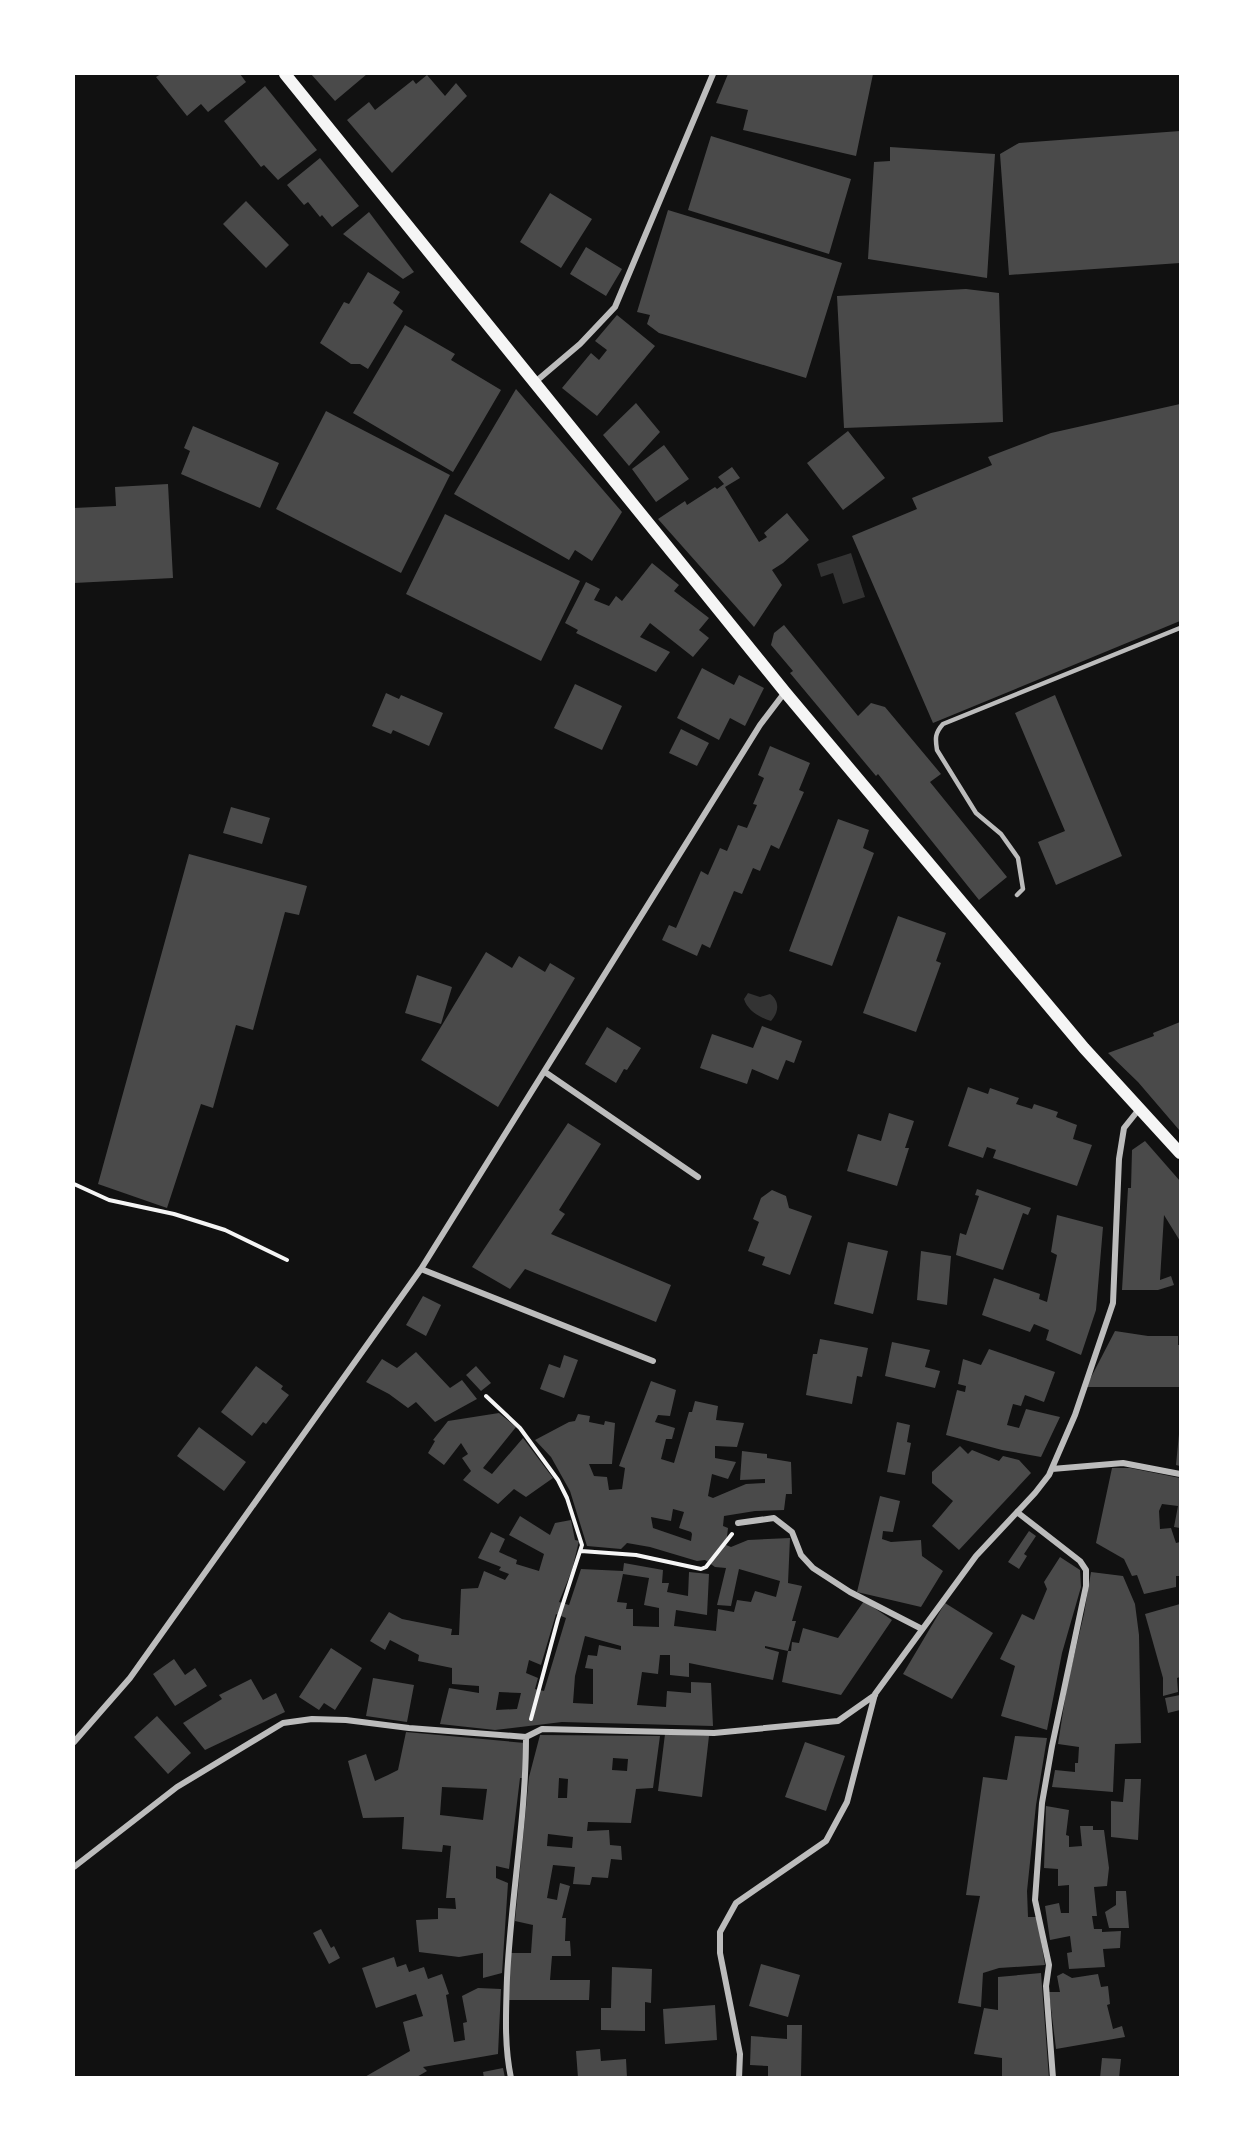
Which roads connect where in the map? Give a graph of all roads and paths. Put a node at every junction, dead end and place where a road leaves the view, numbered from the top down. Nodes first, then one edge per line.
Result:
1 (285, 74) edge
2 (713, 74) edge
3 (533, 383) junction
4 (1180, 628) edge
5 (785, 692) junction
6 (1017, 895) dead end
7 (545, 1072) junction
8 (1140, 1108) junction
9 (1180, 1153) edge
10 (698, 1177) dead end
11 (74, 1184) edge
12 (287, 1260) dead end
13 (421, 1269) junction
14 (654, 1361) dead end
15 (486, 1396) dead end
16 (1052, 1469) junction
17 (1180, 1474) edge
18 (1017, 1512) junction
19 (738, 1523) joint
20 (581, 1551) junction
21 (922, 1629) junction
22 (875, 1694) junction
23 (526, 1737) junction
24 (74, 1742) edge
25 (74, 1867) edge
26 (511, 2078) edge
27 (739, 2078) edge
28 (1053, 2078) edge

1 - 3 main road
2 - 3 street
3 - 5 main road
4 - 6 lane
5 - 7 street
5 - 8 main road
7 - 10 street
7 - 13 street
8 - 9 main road
8 - 16 street
11 - 12 path
13 - 14 street
13 - 24 street
15 - 20 path
16 - 17 street
16 - 18 street
18 - 21 street
18 - 28 street
19 - 20 path
19 - 21 street
20 - 23 path
21 - 22 street
22 - 23 street
22 - 27 street
23 - 25 street
23 - 26 street

